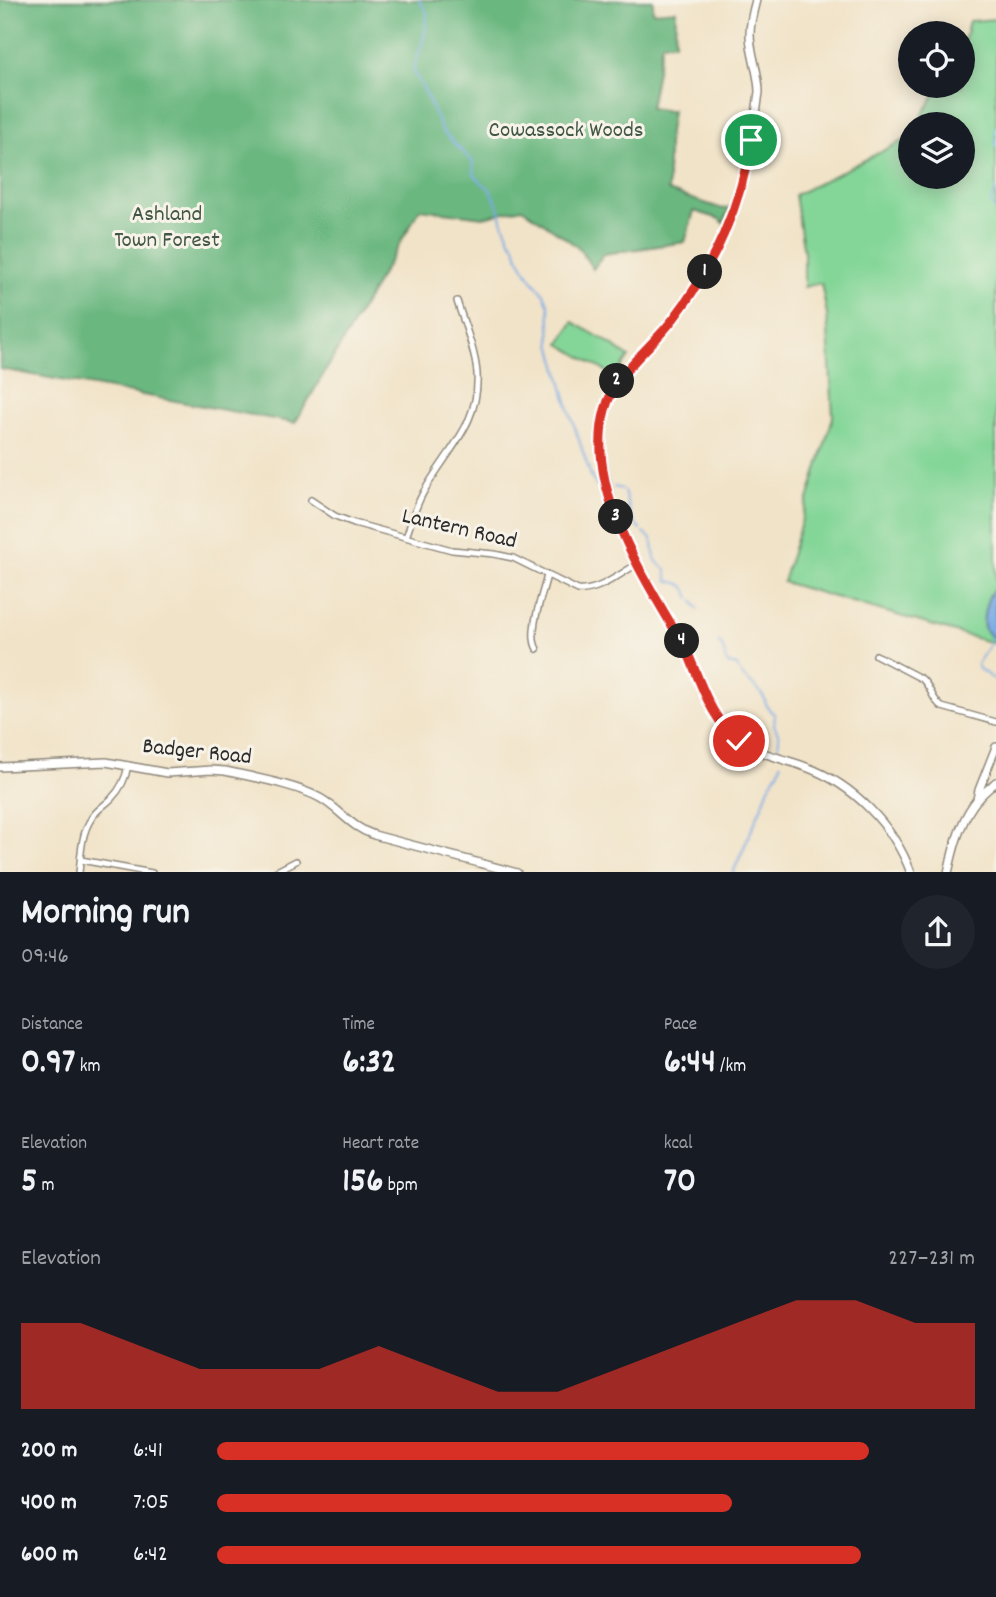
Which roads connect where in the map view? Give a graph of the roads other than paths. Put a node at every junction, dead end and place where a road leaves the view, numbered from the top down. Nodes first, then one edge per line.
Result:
1 (756, 0) edge
2 (457, 301) dead end
3 (311, 500) dead end
4 (406, 537) junction
5 (636, 565) junction
6 (547, 575) junction
7 (537, 649) dead end
8 (876, 655) dead end
9 (996, 722) edge
10 (996, 747) edge
11 (128, 765) junction
12 (0, 767) edge
13 (996, 782) edge
14 (977, 800) junction
15 (80, 860) junction
16 (296, 861) dead end
17 (79, 872) edge
18 (146, 872) edge
19 (275, 872) edge
20 (513, 872) edge
21 (911, 872) edge
22 (948, 872) edge

1 - 5 street
2 - 4 street
3 - 4 street, Lantern Road
4 - 6 street, Lantern Road
5 - 6 street, Lantern Road
5 - 21 street
6 - 7 street
8 - 9 street
10 - 14 street
11 - 12 street, Badger Road
11 - 15 street
11 - 20 street, Badger Road
13 - 14 street
14 - 22 street
15 - 17 street
15 - 18 street
16 - 19 street

